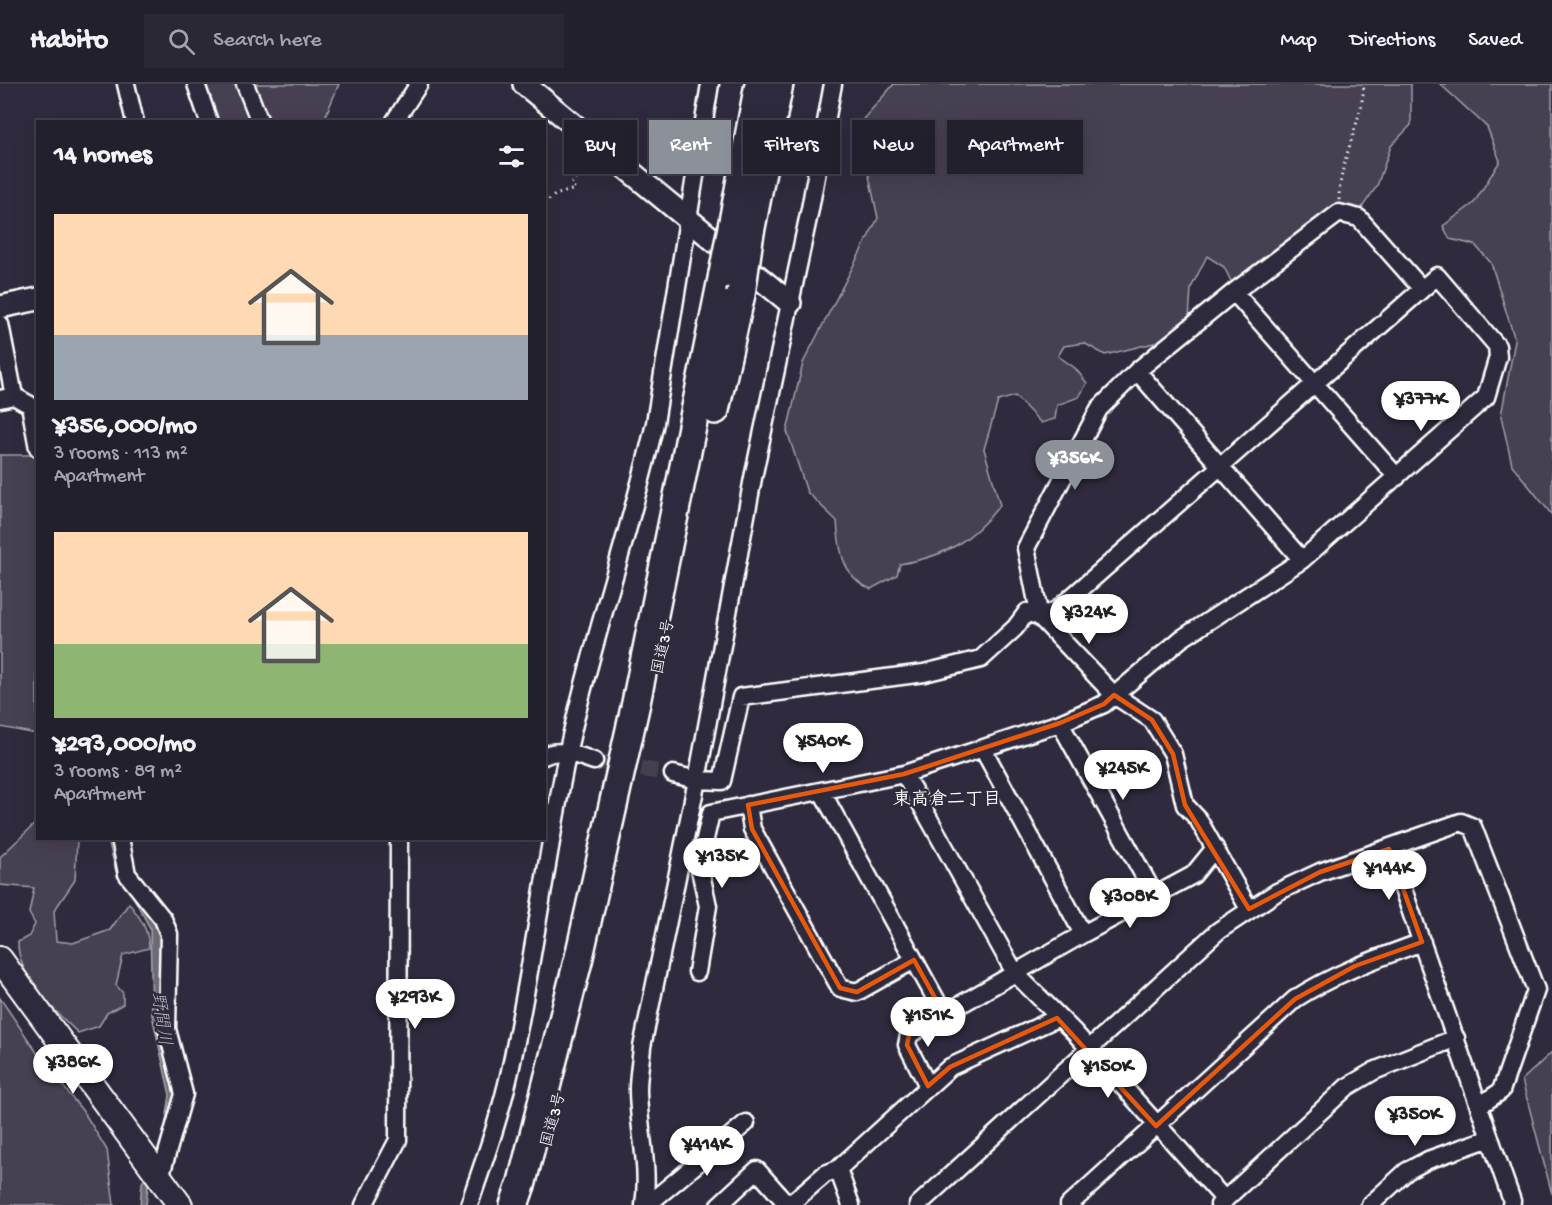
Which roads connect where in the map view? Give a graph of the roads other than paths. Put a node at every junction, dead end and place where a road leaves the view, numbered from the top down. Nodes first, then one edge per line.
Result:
1 (126, 84) edge
2 (196, 84) edge
3 (245, 84) edge
4 (419, 84) edge
5 (524, 84) edge
6 (710, 84) edge
7 (759, 84) edge
8 (779, 84) edge
9 (833, 84) edge
10 (135, 120) edge
11 (208, 120) edge
12 (259, 120) edge
13 (395, 120) edge
14 (687, 217) junction
15 (741, 233) junction
16 (1422, 289) junction
17 (1234, 292) junction
18 (36, 299) edge
19 (790, 303) junction
20 (0, 307) edge
21 (0, 324) edge
22 (1137, 371) junction
23 (1316, 383) junction
24 (7, 397) edge
25 (36, 437) edge
26 (1220, 468) junction
27 (1397, 477) junction
28 (1302, 560) junction
29 (1040, 617) junction
30 (1114, 694) junction
31 (1060, 723) junction
32 (983, 749) junction
33 (568, 752) junction
34 (546, 755) edge
35 (594, 760) tunnel mouth
36 (673, 774) tunnel mouth
37 (904, 774) junction
38 (697, 780) junction
39 (822, 792) junction
40 (748, 805) junction
41 (120, 840) edge
42 (399, 840) edge
43 (1215, 848) junction
44 (1389, 849) junction
45 (1155, 896) junction
46 (1248, 909) junction
47 (1083, 934) junction
48 (1422, 942) junction
49 (0, 959) edge
50 (914, 960) junction
51 (697, 972) dead end
52 (1015, 973) junction
53 (944, 1014) junction
54 (1057, 1018) junction
55 (1456, 1038) junction
56 (1087, 1049) junction
57 (928, 1086) junction
58 (1479, 1106) junction
59 (746, 1123) dead end
60 (1156, 1126) junction
61 (1490, 1138) junction
62 (838, 1170) junction
63 (160, 1178) junction
64 (1222, 1202) edge
65 (180, 1205) edge
66 (364, 1205) edge
67 (469, 1205) edge
68 (514, 1205) edge
69 (531, 1205) edge
70 (645, 1205) edge
71 (719, 1205) edge
72 (789, 1205) edge
73 (851, 1205) edge
74 (918, 1205) edge
75 (1069, 1205) edge
76 (1370, 1205) edge
77 (1511, 1205) edge

1 - 10 street
2 - 11 street
3 - 12 street
4 - 13 street
5 - 14 street
6 - 14 street
7 - 15 highway, 国道3号
8 - 15 highway, 国道3号
9 - 19 street
14 - 19 street
14 - 33 street
15 - 68 highway, 国道3号, bridge
15 - 69 highway, 国道3号, bridge
16 - 17 street
16 - 23 street
16 - 27 street
17 - 22 street
17 - 23 street
18 - 20 street
19 - 38 street
21 - 24 street
22 - 26 street
22 - 29 street
23 - 26 street
23 - 27 street
24 - 25 street
26 - 28 street
26 - 29 street
27 - 28 street
28 - 30 street
29 - 30 street
29 - 38 street
30 - 31 street
30 - 43 street
31 - 32 street
31 - 45 street
32 - 37 street
32 - 47 street
33 - 34 street
33 - 35 street
33 - 67 street
36 - 38 street
37 - 39 street
37 - 52 street
38 - 70 street
39 - 40 street
39 - 50 street
40 - 50 street
40 - 51 street
41 - 63 street
42 - 66 street
43 - 45 street
43 - 46 street
44 - 46 street
44 - 48 street
44 - 58 street
45 - 47 street
46 - 56 street
47 - 52 street
48 - 55 street
48 - 60 street
49 - 63 main road
50 - 53 street
52 - 53 street
52 - 54 street
53 - 57 street
54 - 56 street
54 - 57 street
55 - 58 street
55 - 64 street
56 - 60 street
56 - 74 street
57 - 62 street
58 - 61 street
59 - 70 street
60 - 64 street
60 - 75 street
61 - 76 street
61 - 77 street
62 - 72 street
62 - 73 street
63 - 65 main road
71 - 72 street

